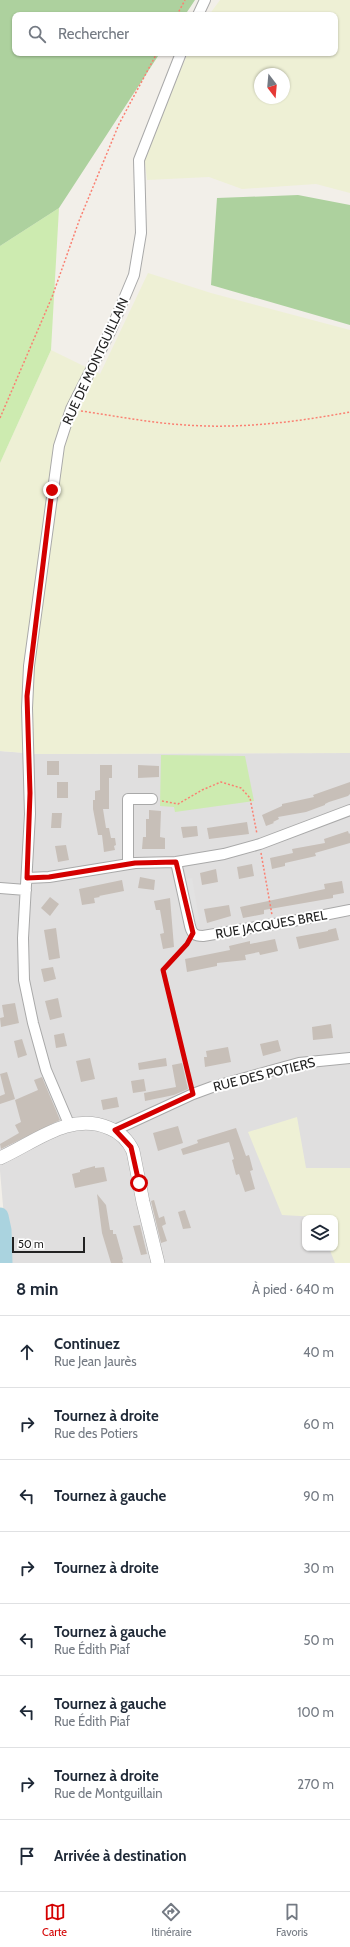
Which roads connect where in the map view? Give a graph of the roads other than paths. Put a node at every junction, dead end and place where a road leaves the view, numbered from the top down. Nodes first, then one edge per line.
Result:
1 (205, 0) edge
2 (199, 12) edge
3 (180, 56) edge
4 (152, 799) road end
5 (350, 810) edge
6 (176, 862) junction
7 (128, 864) junction
8 (27, 878) junction
9 (0, 888) edge
10 (26, 890) junction
11 (350, 910) edge
12 (350, 1058) edge
13 (69, 1124) junction
14 (115, 1130) junction
15 (1, 1158) edge
16 (158, 1263) edge

1 - 2 street
3 - 8 street, RUE DE MONTGUILLAIN
4 - 7 street
5 - 6 street
6 - 7 street
6 - 11 street, RUE JACQUES BREL
7 - 8 street
8 - 10 street, RUE DE MONTGUILLAIN
9 - 10 street
10 - 13 street, RUE DE MONTGUILLAIN
12 - 14 street, RUE DES POTIERS
13 - 14 street
13 - 15 street
14 - 16 street

